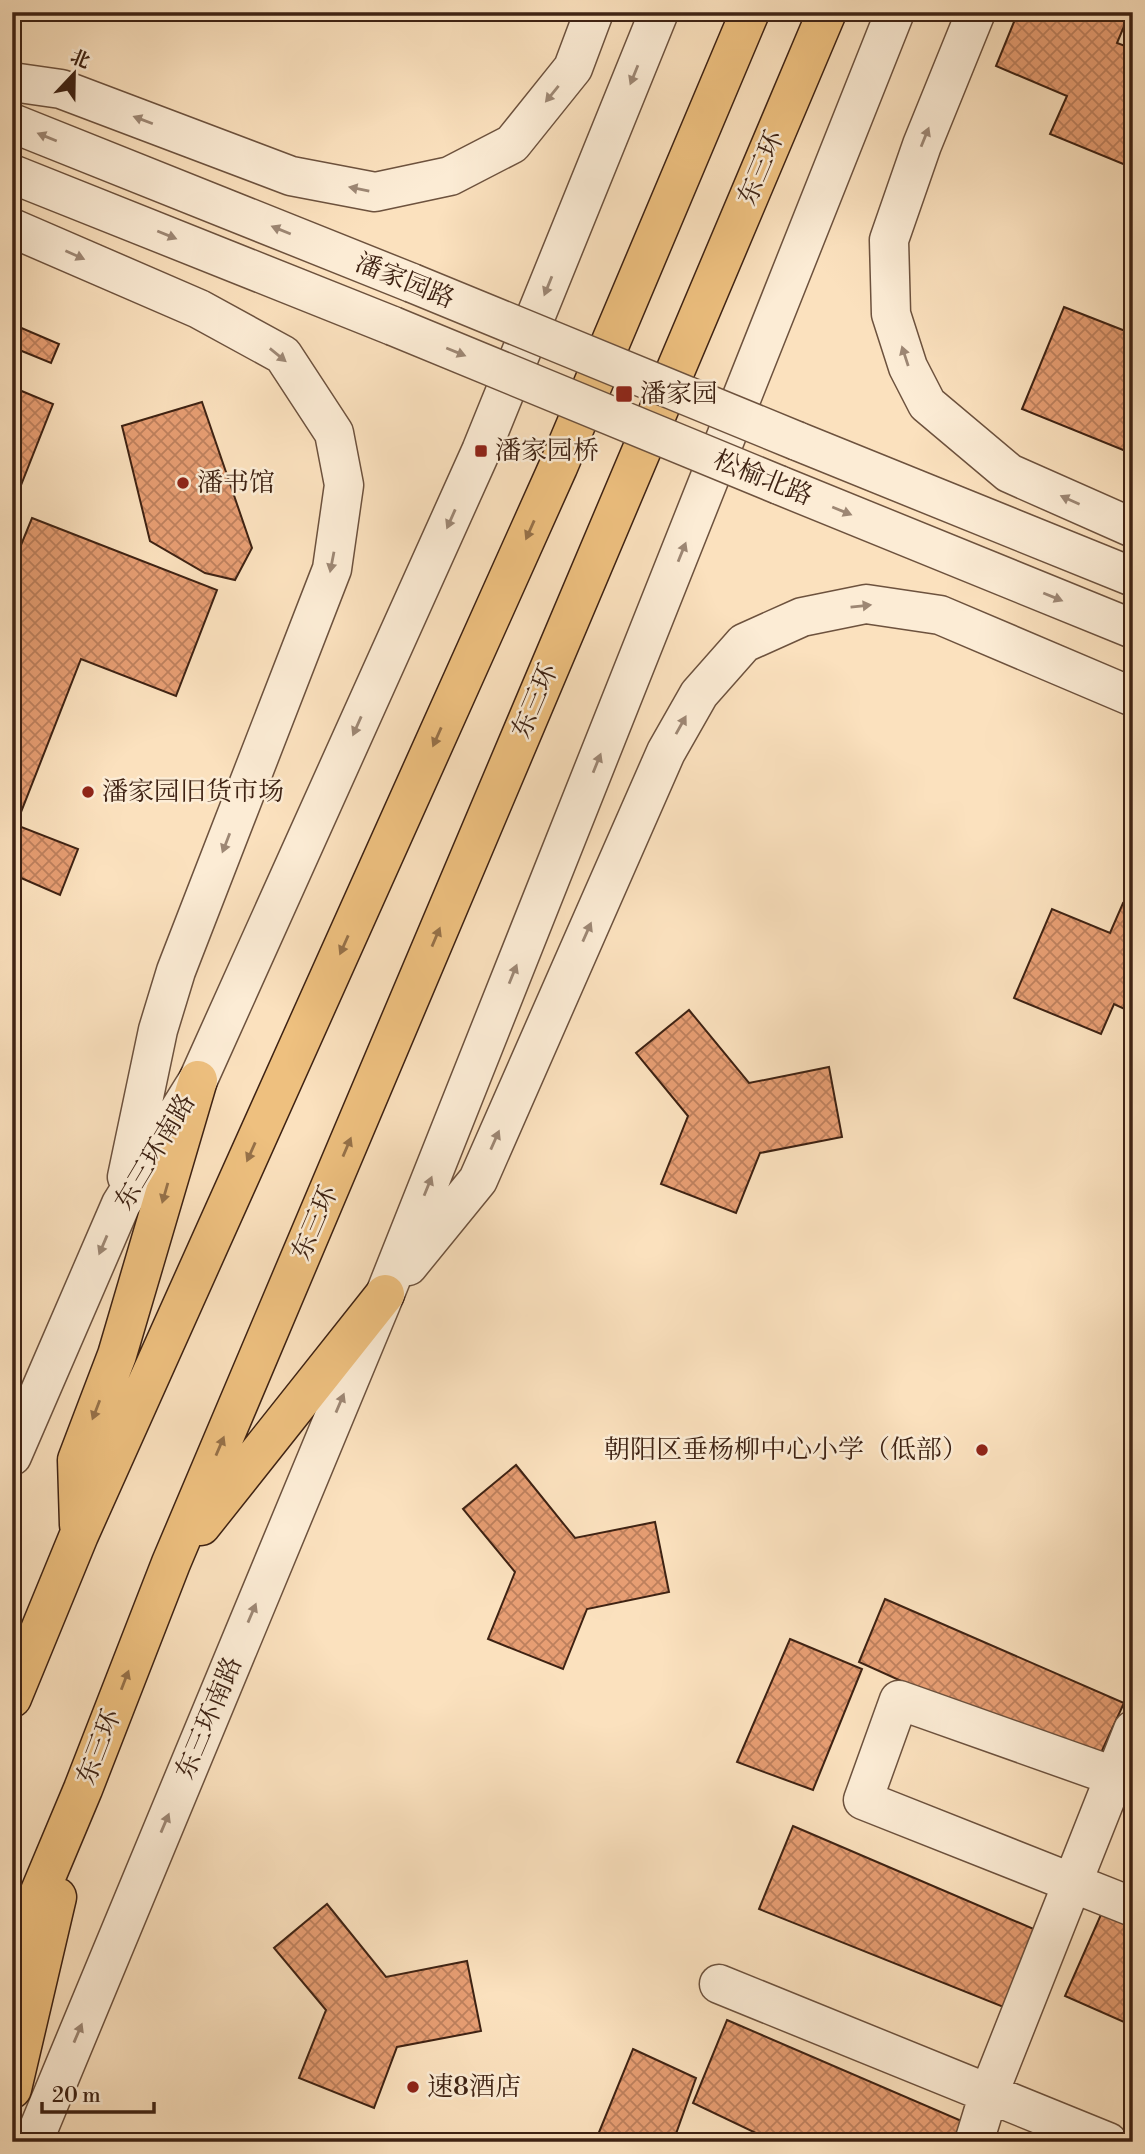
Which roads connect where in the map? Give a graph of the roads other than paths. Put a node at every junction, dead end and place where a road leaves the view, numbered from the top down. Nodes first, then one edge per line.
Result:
1 (594, 12) edge
2 (659, 12) edge
3 (750, 12) edge
4 (827, 12) edge
5 (895, 12) edge
6 (976, 12) edge
7 (12, 82) edge
8 (12, 123) edge
9 (12, 174) edge
10 (12, 228) edge
11 (393, 326) joint
12 (797, 441) joint
13 (1133, 528) edge
14 (1133, 577) edge
15 (1133, 629) edge
16 (1133, 696) edge
17 (198, 1080) junction
18 (121, 1205) junction
19 (385, 1294) junction
20 (12, 1456) edge
21 (79, 1535) junction
22 (171, 1563) junction
23 (20, 1668) edge
24 (12, 1698) edge
25 (1133, 1730) edge
26 (1124, 1779) edge
27 (83, 1789) junction
28 (1073, 1882) junction
29 (1133, 1907) edge
30 (12, 1958) edge
31 (719, 1984) dead end
32 (12, 2090) edge
33 (989, 2093) junction
34 (33, 2142) edge
35 (974, 2142) edge
36 (1108, 2142) edge

1 -> 7 street
2 -> 17 street, 东三环南路
3 -> 21 highway
22 -> 4 highway, 东三环
19 -> 5 street, 东三环南路
13 -> 6 street
12 -> 8 street, 潘家园路, bridge
9 -> 11 street, 潘家园路
10 -> 18 street
11 -> 15 street, 松榆北路, bridge
12 - 14 street, 松榆北路
19 -> 16 street
17 - 18 street, 东三环南路
17 -> 21 highway
18 -> 20 street, 东三环南路
19 - 22 highway
34 -> 19 street, 东三环南路
21 - 23 highway
27 -> 22 highway, 东三环
23 - 24 highway
25 - 26 street
26 - 28 street
26 - 28 street
27 - 30 highway, 东三环
27 - 32 highway
28 - 29 street
28 - 33 street
31 - 33 street
33 - 35 street
33 - 36 street

